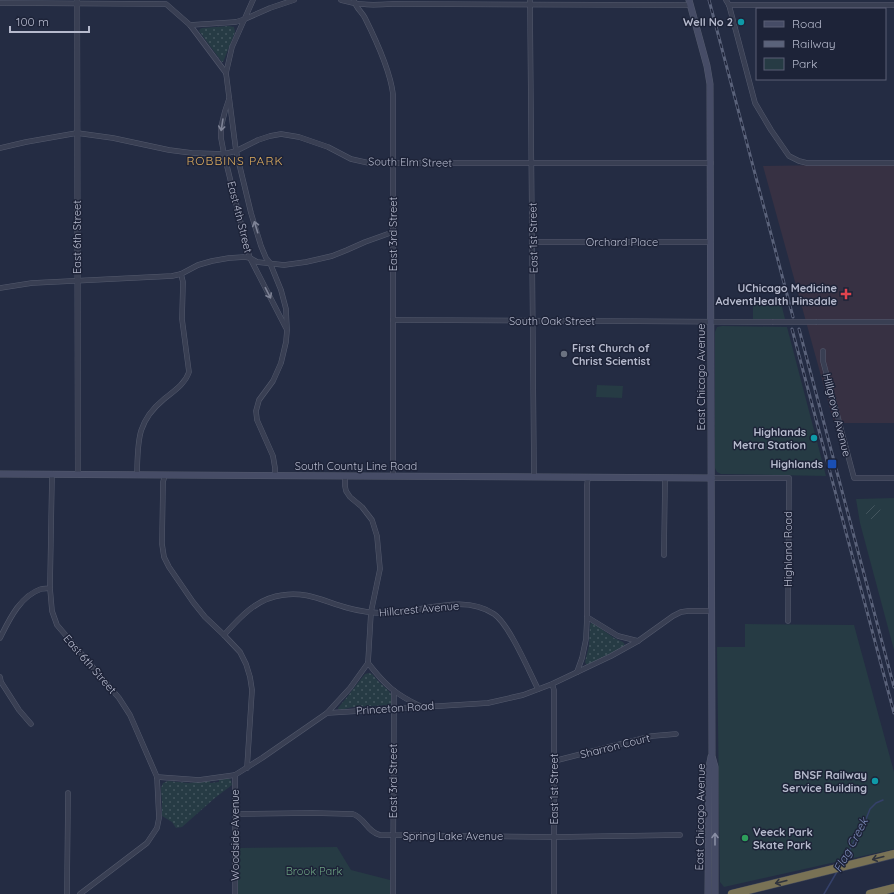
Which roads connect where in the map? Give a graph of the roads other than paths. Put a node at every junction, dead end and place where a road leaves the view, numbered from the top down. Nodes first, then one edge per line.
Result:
1 (253, 0) edge
2 (294, 0) edge
3 (341, 0) edge
4 (77, 2) edge
5 (165, 2) edge
6 (354, 2) edge
7 (530, 2) edge
8 (727, 2) edge
9 (806, 2) edge
10 (0, 3) edge
11 (689, 3) edge
12 (894, 5) edge
13 (245, 19) junction
14 (190, 25) junction
15 (226, 73) junction
16 (229, 97) junction
17 (77, 133) junction
18 (0, 148) edge
19 (236, 151) junction
20 (224, 154) junction
21 (394, 162) junction
22 (532, 163) junction
23 (711, 163) junction
24 (894, 163) edge
25 (393, 232) junction
26 (533, 242) junction
27 (711, 242) junction
28 (250, 258) junction
29 (270, 263) junction
30 (181, 274) junction
31 (78, 281) junction
32 (0, 288) edge
33 (392, 320) junction
34 (534, 320) junction
35 (711, 321) junction
36 (894, 322) edge
37 (287, 330) junction
38 (823, 351) dead end
39 (0, 474) edge
40 (52, 474) junction
41 (78, 474) junction
42 (137, 475) junction
43 (165, 475) junction
44 (275, 476) junction
45 (345, 476) junction
46 (393, 476) junction
47 (534, 477) junction
48 (588, 477) junction
49 (665, 478) junction
50 (712, 478) junction
51 (894, 478) edge
52 (664, 555) dead end
53 (50, 588) junction
54 (712, 611) junction
55 (371, 612) junction
56 (587, 617) junction
57 (788, 621) dead end
58 (224, 635) junction
59 (0, 638) edge
60 (638, 642) junction
61 (368, 664) junction
62 (577, 672) junction
63 (0, 680) edge
64 (552, 684) junction
65 (538, 689) junction
66 (394, 691) junction
67 (421, 706) junction
68 (394, 708) junction
69 (327, 713) junction
70 (31, 724) dead end
71 (676, 734) dead end
72 (712, 756) junction
73 (554, 760) junction
74 (247, 768) junction
75 (235, 775) junction
76 (157, 778) junction
77 (68, 793) dead end
78 (235, 814) junction
79 (680, 835) dead end
80 (393, 836) junction
81 (554, 837) junction
82 (894, 854) edge
83 (894, 888) edge
84 (67, 894) edge
85 (80, 894) edge
86 (235, 894) edge
87 (393, 894) edge
88 (554, 894) edge
89 (708, 894) edge
90 (715, 894) edge
91 (732, 894) edge
92 (870, 894) edge

1 - 13 street, East 4th Street
2 - 13 street
3 - 6 street
4 - 5 street
4 - 10 street
4 - 17 street, East 6th Street
5 - 14 street, East 4th Street
6 - 7 street
6 - 21 street, East 3rd Street
7 - 11 street
7 - 22 street, East 1st Street
8 - 9 street
8 - 24 street
9 - 12 street
11 - 23 main road, East Chicago Avenue
13 - 14 street
13 - 15 street, East 4th Street
14 - 15 street, East 4th Street
15 - 16 street, East 4th Street
16 - 19 street, East 4th Street
16 -> 20 street, East 4th Street
17 - 18 street, South Elm Street
17 - 20 street, South Elm Street
17 - 31 street, East 6th Street
19 - 20 street, South Elm Street
19 - 21 street, South Elm Street
29 -> 19 street, East 4th Street
20 - 28 street, East 4th Street
21 - 22 street, South Elm Street
21 - 25 street, East 3rd Street
22 - 23 street, South Elm Street
22 - 26 street, East 1st Street
23 - 27 main road, East Chicago Avenue
25 - 29 street
25 - 33 street, East 3rd Street
26 - 27 street, Orchard Place
26 - 34 street, East 1st Street
27 - 35 main road, East Chicago Avenue
28 - 29 street
28 - 30 street
28 -> 37 street, East 4th Street
29 - 37 street, East 4th Street
30 - 31 street
30 - 42 street
31 - 32 street
31 - 41 street, East 6th Street
33 - 34 street, South Oak Street
33 - 46 street, East 3rd Street
34 - 35 street, South Oak Street
34 - 47 street, East 1st Street
35 - 36 street, South Oak Street, bridge
35 - 50 main road, East Chicago Avenue
37 - 44 street, East 4th Street
38 - 51 street, Hillgrove Avenue
39 - 40 main road, South County Line Road
40 - 41 main road, South County Line Road
40 - 53 street, East 6th Street
41 - 42 main road, South County Line Road
42 - 43 main road, South County Line Road
43 - 44 main road, South County Line Road
43 - 58 street
44 - 45 main road, South County Line Road
45 - 46 main road, South County Line Road
45 - 55 street
46 - 47 main road, South County Line Road
47 - 48 main road, South County Line Road
48 - 49 main road, South County Line Road
48 - 56 street
49 - 50 main road, South County Line Road
49 - 52 street
50 - 54 main road, East Chicago Avenue
50 - 57 street, Highland Road
53 - 59 street
53 - 76 street, East 6th Street
54 - 60 street, Princeton Road
54 - 72 main road, East Chicago Avenue
55 - 58 street, Hillcrest Avenue
55 - 61 street
55 - 65 street, Hillcrest Avenue
56 - 60 street
56 - 62 street
58 - 74 street
60 - 62 street, Princeton Road
61 - 66 street
61 - 69 street
62 - 64 street, Princeton Road
63 - 70 street
64 - 65 street, Princeton Road
64 - 73 street, East 1st Street
65 - 67 street, Princeton Road
66 - 67 street
66 - 68 street, East 3rd Street
67 - 68 street, Princeton Road
68 - 69 street, Princeton Road
68 - 80 street, East 3rd Street
69 - 74 street
71 - 73 street, Sharron Court
72 - 89 main road, East Chicago Avenue
90 -> 72 main road, East Chicago Avenue
73 - 81 street, East 1st Street
74 - 75 street
75 - 76 street
75 - 78 street, Woodside Avenue
76 - 85 street, East 6th Street
77 - 84 street
78 - 80 street, Spring Lake Avenue
78 - 86 street, Woodside Avenue
79 - 81 street, Spring Lake Avenue
80 - 81 street, Spring Lake Avenue
80 - 87 street, East 3rd Street
81 - 88 street, East 1st Street
82 -> 91 highway
83 - 92 highway

